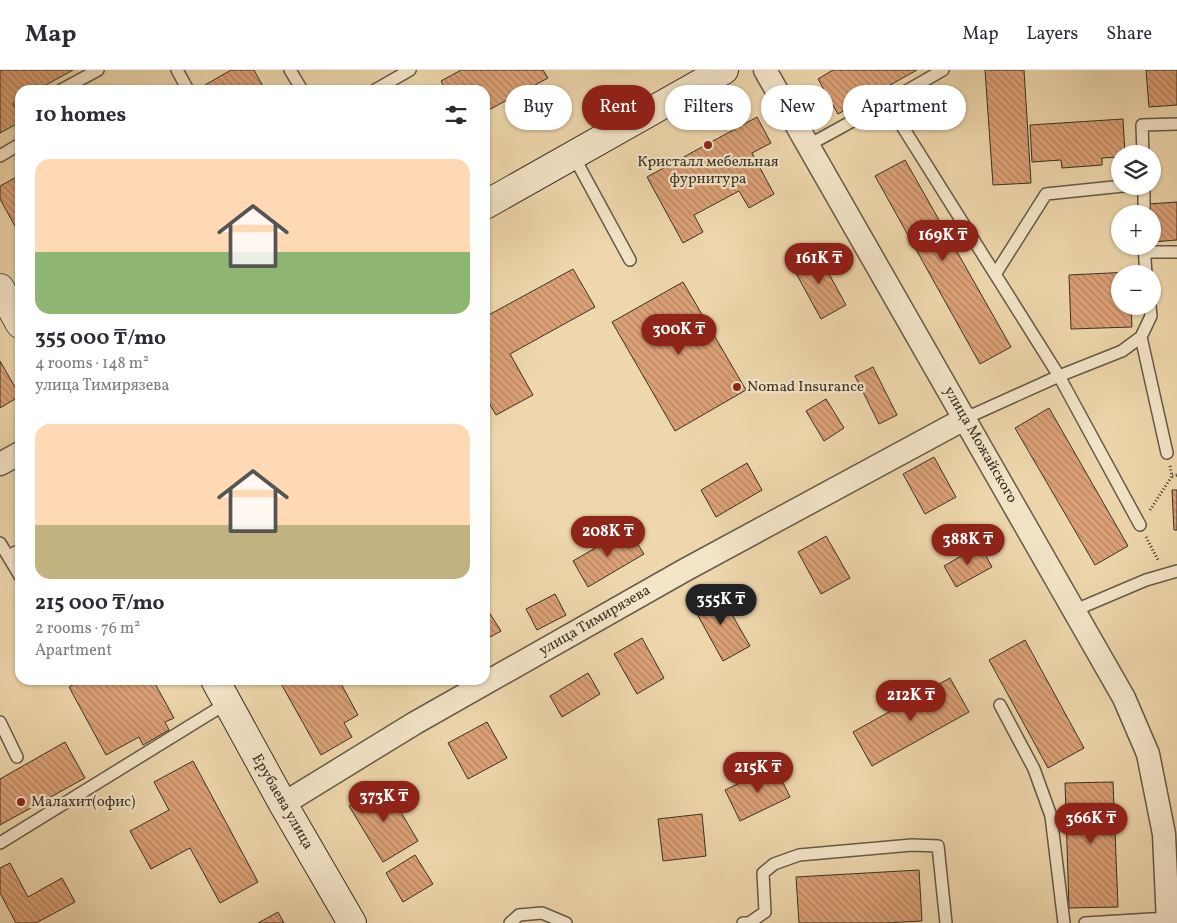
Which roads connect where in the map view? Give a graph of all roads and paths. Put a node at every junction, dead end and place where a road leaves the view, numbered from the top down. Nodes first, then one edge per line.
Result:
1 (98, 70) edge
2 (177, 70) edge
3 (290, 70) edge
4 (410, 70) edge
5 (724, 70) edge
6 (765, 70) edge
7 (943, 70) edge
8 (70, 85) edge
9 (185, 85) edge
10 (299, 85) edge
11 (384, 85) edge
12 (917, 85) edge
13 (1177, 124) edge
14 (843, 126) edge
15 (905, 130) edge
16 (1143, 145) edge
17 (807, 146) junction
18 (15, 147) edge
19 (573, 155) junction
20 (0, 156) edge
21 (1111, 187) edge
22 (490, 202) edge
23 (1161, 251) edge
24 (1177, 252) edge
25 (630, 260) dead end
26 (996, 273) junction
27 (0, 288) edge
28 (15, 315) edge
29 (1151, 315) edge
30 (1141, 337) junction
31 (1059, 376) junction
32 (966, 418) junction
33 (1167, 453) dead end
34 (15, 456) edge
35 (0, 464) edge
36 (1172, 476) dead end
37 (1140, 525) junction
38 (0, 543) edge
39 (15, 552) edge
40 (8, 556) junction
41 (15, 568) edge
42 (1171, 572) edge
43 (1073, 611) junction
44 (490, 680) edge
45 (482, 685) edge
46 (221, 691) edge
47 (1000, 705) dead end
48 (0, 722) edge
49 (17, 756) dead end
50 (283, 804) junction
51 (1171, 832) edge
52 (0, 843) edge
53 (1168, 920) edge
54 (352, 923) edge
55 (510, 923) edge
56 (566, 923) edge
57 (743, 923) edge
58 (946, 923) edge
59 (1064, 923) edge
60 (1086, 923) edge

1 - 8 lane
2 - 9 lane
3 - 10 lane
4 - 11 lane
5 - 19 main road
6 - 17 street, улица Можайского
7 - 12 lane
13 - 16 lane
14 - 17 lane
15 - 26 lane
17 - 32 street, улица Можайского
18 - 20 lane
19 - 22 main road
19 - 25 lane
21 - 26 lane
23 - 24 lane
26 - 31 lane
27 - 28 main road
29 - 30 lane
30 - 31 lane
30 - 33 lane
31 - 32 lane
31 - 37 lane
32 - 43 street, улица Можайского
32 - 44 street, улица Тимирязева
34 - 35 street
36 - 37 path
37 - 42 path
38 - 40 lane
39 - 40 lane
40 - 41 lane
42 - 43 lane
43 - 51 street, улица Можайского
45 - 50 street, улица Тимирязева
46 - 50 main road, Ерубаева улица
46 - 52 lane
47 - 59 lane
48 - 49 lane
50 - 54 main road, Ерубаева улица
51 - 53 street, улица Можайского
53 - 60 lane
55 - 56 lane
57 - 58 lane

